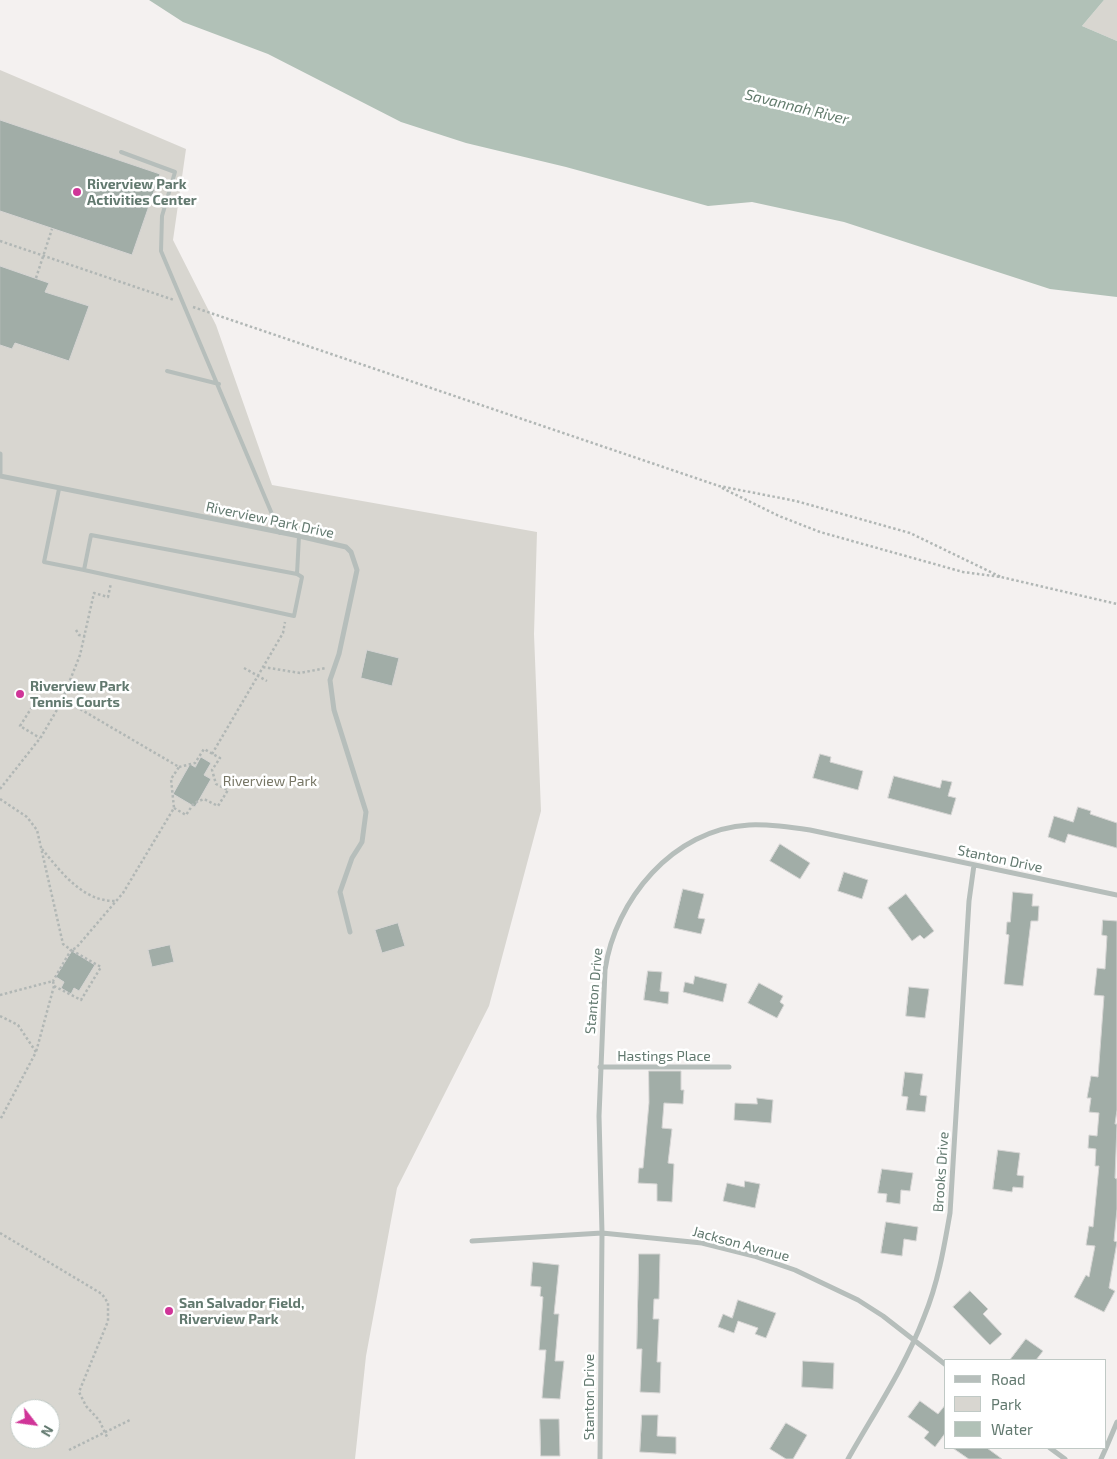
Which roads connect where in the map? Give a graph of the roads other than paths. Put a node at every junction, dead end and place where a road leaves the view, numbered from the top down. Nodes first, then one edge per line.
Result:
1 (120, 152) dead end
2 (167, 371) dead end
3 (219, 384) junction
4 (0, 454) edge
5 (0, 476) edge
6 (60, 489) junction
7 (280, 532) junction
8 (298, 536) junction
9 (84, 570) junction
10 (297, 574) junction
11 (974, 865) junction
12 (1117, 895) edge
13 (350, 932) dead end
14 (600, 1067) junction
15 (729, 1067) dead end
16 (602, 1233) junction
17 (472, 1241) dead end
18 (914, 1340) junction
19 (944, 1363) edge
20 (1117, 1422) edge
21 (1107, 1446) edge
22 (1051, 1449) edge
23 (600, 1459) edge
24 (848, 1459) edge
25 (1065, 1459) edge

1 - 3 lane
2 - 3 lane
3 - 7 lane
4 - 5 street, Riverview Park Drive
5 - 6 street, Riverview Park Drive
6 - 7 street, Riverview Park Drive
6 - 9 lane
7 - 8 street, Riverview Park Drive
8 - 10 lane
8 - 13 street, Riverview Park Drive
9 - 10 lane
9 - 10 lane
11 - 12 street, Stanton Drive
11 - 14 street, Stanton Drive
11 - 18 street, Brooks Drive
14 - 15 street, Hastings Place
14 - 16 street, Stanton Drive
16 - 17 street, Jackson Avenue
16 - 18 street, Jackson Avenue
16 - 23 street, Stanton Drive
18 - 19 street, Jackson Avenue
18 - 24 street, Brooks Drive
20 - 21 street
22 - 25 street

